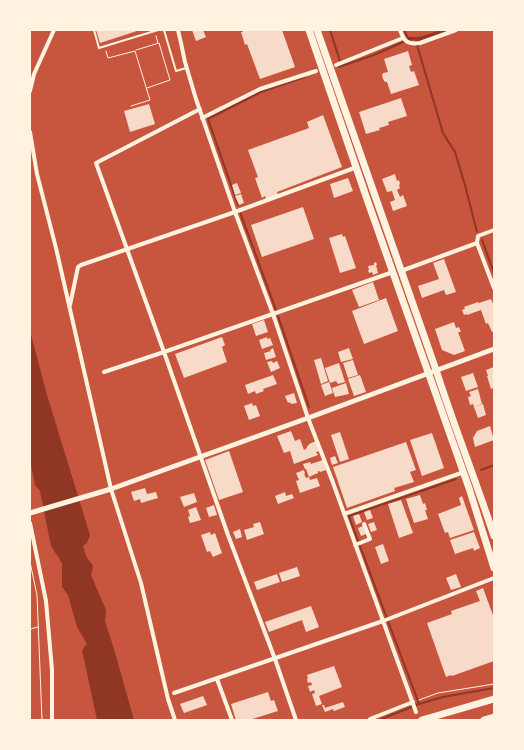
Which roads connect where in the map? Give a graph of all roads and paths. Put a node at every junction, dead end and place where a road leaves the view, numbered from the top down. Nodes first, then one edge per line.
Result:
1 (54, 30) edge
2 (94, 30) edge
3 (156, 30) edge
4 (164, 30) edge
5 (178, 30) edge
6 (309, 30) edge
7 (318, 30) edge
8 (400, 30) edge
9 (456, 30) edge
10 (403, 38) junction
11 (158, 43) junction
12 (104, 46) junction
13 (135, 51) junction
14 (336, 65) dead end
15 (187, 68) junction
16 (316, 71) dead end
17 (146, 88) junction
18 (30, 91) edge
19 (131, 106) dead end
20 (200, 109) junction
21 (202, 118) junction
22 (30, 132) edge
23 (357, 168) junction
24 (235, 212) junction
25 (494, 230) edge
26 (477, 243) junction
27 (127, 249) junction
28 (401, 271) junction
29 (393, 272) junction
30 (494, 288) edge
31 (70, 308) junction
32 (273, 314) junction
33 (494, 349) edge
34 (164, 352) junction
35 (104, 372) dead end
36 (432, 372) junction
37 (308, 418) junction
38 (201, 457) junction
39 (464, 472) junction
40 (111, 489) junction
41 (30, 513) edge
42 (344, 514) junction
43 (30, 523) edge
44 (364, 524) dead end
45 (494, 536) edge
46 (358, 544) junction
47 (30, 562) edge
48 (494, 568) edge
49 (494, 578) edge
50 (386, 620) junction
51 (39, 626) junction
52 (30, 630) edge
53 (275, 659) junction
54 (217, 679) junction
55 (494, 684) edge
56 (174, 693) dead end
57 (494, 699) edge
58 (419, 700) dead end
59 (493, 717) edge
60 (42, 720) edge
61 (52, 720) edge
62 (175, 720) edge
63 (232, 720) edge
64 (296, 720) edge
65 (370, 720) edge
66 (422, 720) edge
67 (484, 720) edge

1 - 18 street
2 - 12 lane
3 - 11 path
3 - 12 lane
4 - 15 lane
5 - 15 street
6 - 23 highway
7 - 28 highway
8 - 10 street
9 - 10 street
10 - 14 street
11 - 13 path
11 - 17 path
12 - 13 path
13 - 17 path
15 - 20 street
16 - 21 street
17 - 19 path
20 - 21 street
20 - 27 street
21 - 24 street
22 - 31 street
23 - 24 street
23 - 29 highway
24 - 27 street
24 - 32 street
25 - 26 street
26 - 28 street
26 - 30 street
27 - 31 street
27 - 34 street
28 - 36 highway
29 - 32 street
29 - 36 highway
31 - 40 street
32 - 34 street
32 - 37 street
33 - 36 street
34 - 35 street
34 - 38 street
36 - 37 street
36 - 39 highway
36 - 45 highway
37 - 38 street
37 - 42 street
38 - 40 street
38 - 53 street
39 - 42 street
39 - 48 highway
40 - 41 street
40 - 62 street
42 - 46 street
43 - 61 street
44 - 46 street
46 - 50 street
47 - 51 path
49 - 50 street
50 - 53 street
50 - 65 street
51 - 52 path
51 - 60 path
53 - 54 street
53 - 64 street
54 - 56 street
54 - 63 street
55 - 58 path
57 - 66 highway
59 - 67 highway

